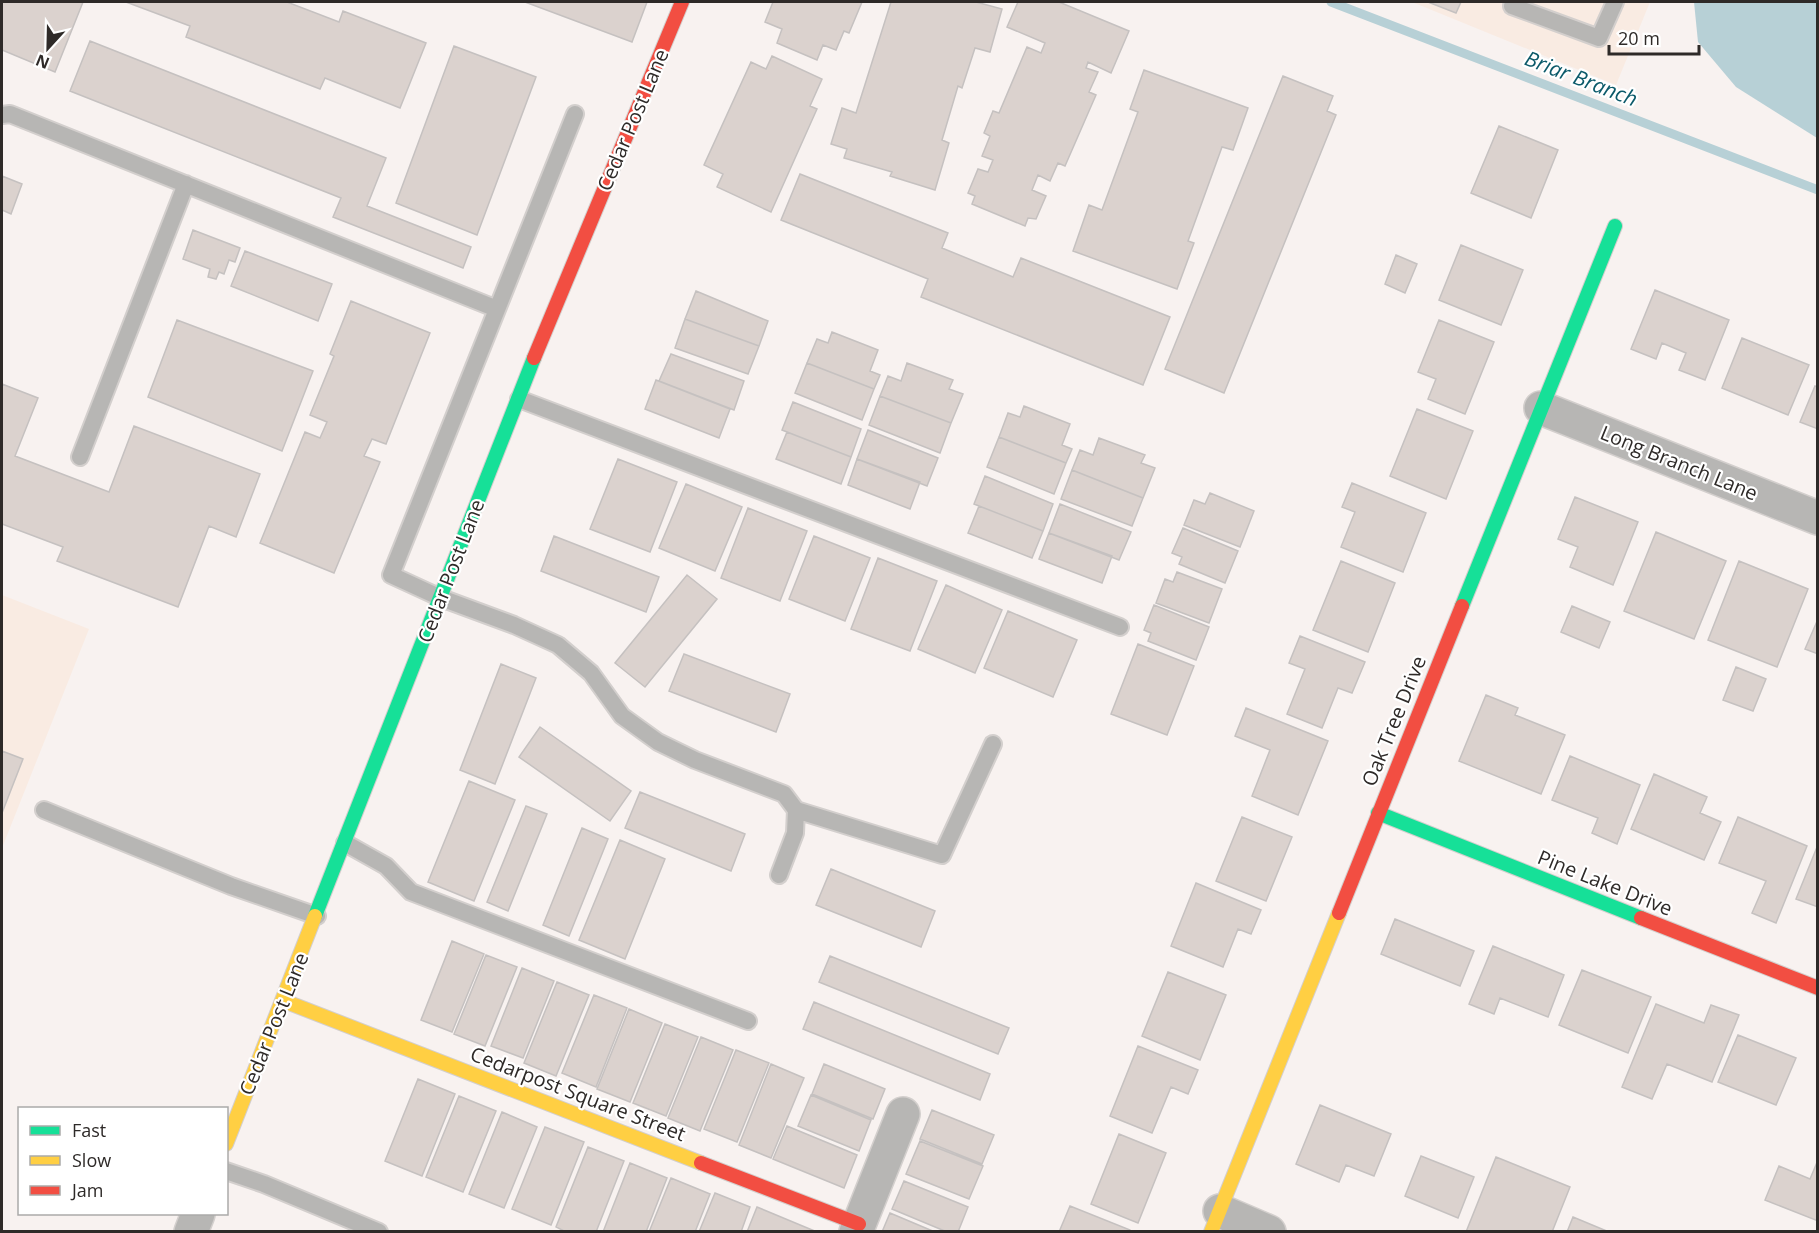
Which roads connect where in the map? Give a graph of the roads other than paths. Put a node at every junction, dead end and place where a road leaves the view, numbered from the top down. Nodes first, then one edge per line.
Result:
1 (682, 2) edge
2 (1514, 2) edge
3 (1615, 2) edge
4 (4, 111) edge
5 (575, 114) dead end
6 (186, 184) junction
7 (1615, 226) dead end
8 (497, 309) junction
9 (519, 399) junction
10 (1541, 408) junction
11 (80, 457) dead end
12 (1818, 518) edge
13 (441, 598) junction
14 (1120, 627) dead end
15 (993, 744) dead end
16 (44, 810) dead end
17 (796, 810) junction
18 (1378, 813) junction
19 (345, 843) junction
20 (779, 875) dead end
21 (317, 916) junction
22 (1818, 988) edge
23 (284, 1001) junction
24 (748, 1021) dead end
25 (903, 1114) dead end
26 (228, 1138) edge
27 (228, 1172) edge
28 (198, 1215) edge
29 (1215, 1221) edge
30 (858, 1228) edge
31 (191, 1232) edge
32 (379, 1232) edge
33 (1269, 1232) edge

1 - 9 street, Cedar Post Lane
2 - 3 lane
4 - 6 lane
5 - 8 lane
6 - 8 lane
6 - 11 lane
7 - 10 street, Oak Tree Drive
8 - 13 lane
9 - 13 street, Cedar Post Lane
9 - 14 lane
10 - 12 street, Long Branch Lane
10 - 18 street, Oak Tree Drive
13 - 17 lane
13 - 19 street, Cedar Post Lane
15 - 17 lane
16 - 21 lane
17 - 20 lane
18 - 22 street, Pine Lake Drive
18 - 29 street, Oak Tree Drive
19 - 21 street, Cedar Post Lane
19 - 24 lane
21 - 23 street, Cedar Post Lane
23 - 26 street, Cedar Post Lane
23 - 30 street, Cedarpost Square Street
25 - 30 street
27 - 32 lane
28 - 31 street
29 - 33 street

